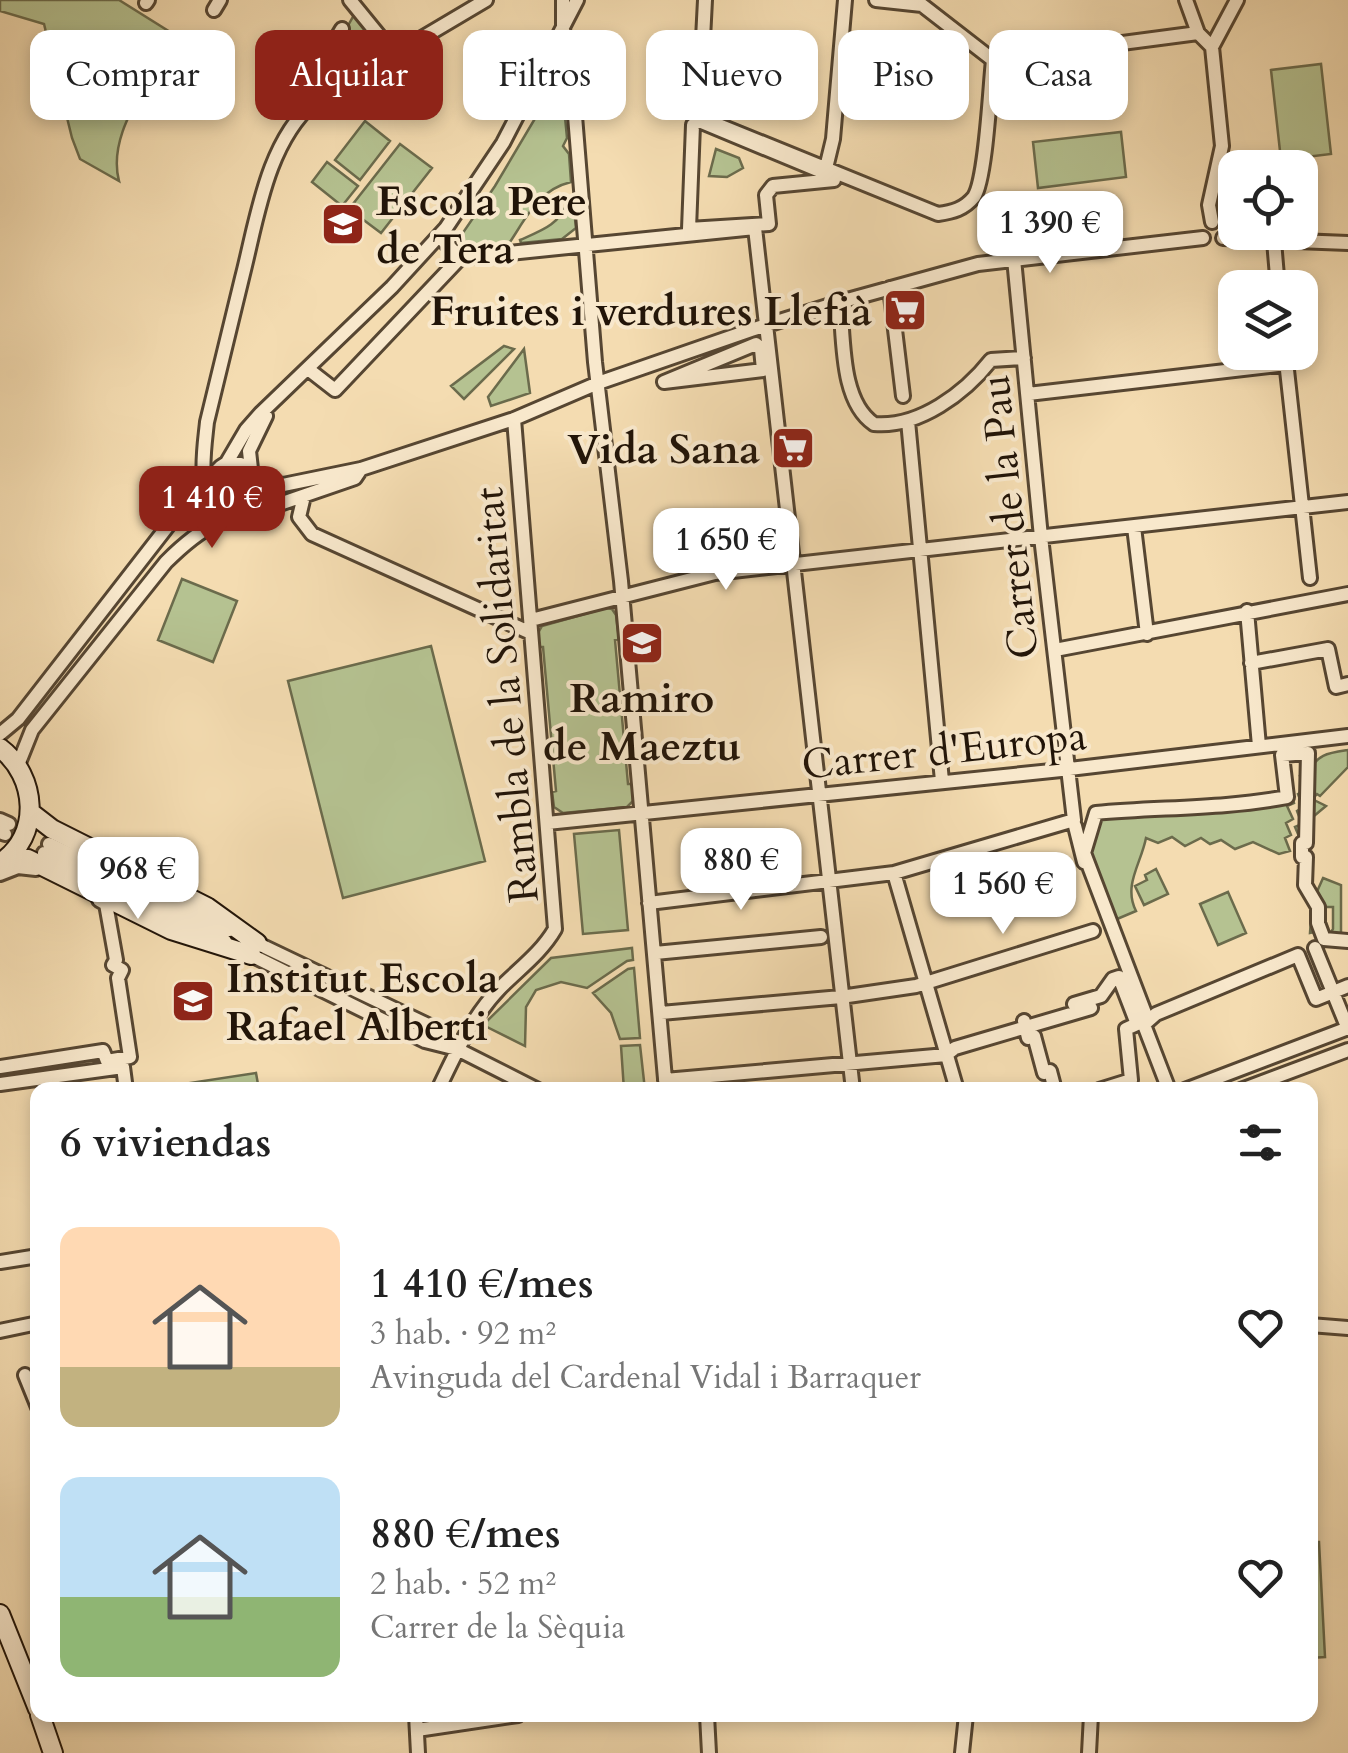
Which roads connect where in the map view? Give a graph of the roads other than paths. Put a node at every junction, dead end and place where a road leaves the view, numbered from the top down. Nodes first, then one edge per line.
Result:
1 (350, 0) edge
2 (486, 0) edge
3 (563, 0) edge
4 (577, 0) edge
5 (705, 0) edge
6 (846, 0) edge
7 (876, 0) edge
8 (1186, 0) edge
9 (1237, 0) edge
10 (374, 30) edge
11 (435, 30) edge
12 (563, 30) joint
13 (1198, 33) junction
14 (1128, 42) edge
15 (1212, 47) junction
16 (989, 57) edge
17 (989, 97) edge
18 (299, 120) edge
19 (514, 120) edge
20 (576, 120) edge
21 (699, 121) junction
22 (826, 168) junction
23 (1212, 222) junction
24 (1218, 224) edge
25 (698, 227) junction
26 (439, 236) junction
27 (1204, 238) junction
28 (1218, 242) edge
29 (1318, 242) edge
30 (1348, 242) edge
31 (587, 246) junction
32 (460, 258) junction
33 (1014, 258) junction
34 (890, 288) junction
35 (840, 302) junction
36 (767, 325) junction
37 (1024, 358) junction
38 (1218, 367) edge
39 (308, 369) junction
40 (763, 370) joint
41 (1287, 370) edge
42 (598, 383) junction
43 (1028, 394) junction
44 (903, 396) dead end
45 (275, 402) junction
46 (907, 416) junction
47 (514, 419) junction
48 (226, 464) junction
49 (362, 469) junction
50 (256, 475) junction
51 (206, 486) junction
52 (304, 496) junction
53 (1348, 502) edge
54 (1302, 506) junction
55 (254, 509) junction
56 (232, 518) junction
57 (1134, 527) junction
58 (162, 535) junction
59 (193, 538) junction
60 (1040, 538) junction
61 (918, 548) junction
62 (794, 562) junction
63 (1310, 578) dead end
64 (1348, 594) edge
65 (622, 599) junction
66 (1247, 611) junction
67 (531, 626) junction
68 (1147, 634) junction
69 (1056, 650) junction
70 (1251, 663) junction
71 (1348, 684) edge
72 (0, 734) edge
73 (1348, 736) edge
74 (1259, 746) junction
75 (0, 748) edge
76 (18, 765) junction
77 (1066, 770) junction
78 (942, 781) junction
79 (820, 793) junction
80 (30, 812) junction
81 (640, 816) junction
82 (547, 823) junction
83 (1074, 823) junction
84 (46, 848) dead end
85 (3, 865) edge
86 (894, 873) junction
87 (829, 880) junction
88 (649, 904) junction
89 (1093, 931) dead end
90 (821, 938) dead end
91 (1348, 941) edge
92 (1315, 948) dead end
93 (254, 949) junction
94 (655, 953) junction
95 (924, 983) junction
96 (1348, 986) edge
97 (1333, 992) junction
98 (841, 997) junction
99 (1091, 1008) dead end
100 (661, 1012) junction
101 (1026, 1027) junction
102 (1348, 1028) edge
103 (457, 1049) junction
104 (1348, 1050) edge
105 (946, 1054) junction
106 (850, 1066) junction
107 (0, 1067) edge
108 (125, 1082) edge
109 (442, 1082) edge
110 (522, 1082) edge
111 (666, 1082) edge
112 (695, 1082) edge
113 (852, 1082) edge
114 (955, 1082) edge
115 (1052, 1082) edge
116 (1125, 1082) edge
117 (1166, 1082) edge
118 (1207, 1082) edge
119 (1262, 1082) edge
120 (0, 1084) edge
121 (30, 1257) edge
122 (0, 1262) edge
123 (30, 1325) edge
124 (1318, 1326) edge
125 (1348, 1328) edge
126 (0, 1331) edge
127 (26, 1376) dead end
128 (30, 1386) edge
129 (0, 1614) edge
130 (30, 1673) edge
131 (41, 1722) edge
132 (416, 1722) edge
133 (707, 1722) edge
134 (965, 1722) edge
135 (1091, 1722) edge
136 (52, 1753) edge
137 (418, 1753) edge
138 (710, 1753) edge
139 (962, 1753) edge
140 (1089, 1753) edge

1 - 10 street
2 - 11 street
3 - 12 street
4 - 12 street
5 - 21 street
6 - 22 street
7 - 16 street
8 - 13 street
9 - 15 street
13 - 14 street
13 - 15 street
15 - 23 street
17 - 22 street
18 - 51 street
19 - 26 street
20 - 31 street
21 - 22 street
21 - 25 street
23 - 24 street
23 - 27 street
25 - 25 street
26 - 32 street
26 - 39 street
27 - 28 street
27 - 33 street
29 - 30 street
31 - 32 street
31 - 36 street
31 - 42 street
32 - 39 street
33 - 34 street
33 - 37 street, Carrer de la Pau
34 - 35 street
34 - 44 street
35 - 36 street
35 - 46 street
36 - 42 street
36 - 62 street
37 - 43 street, Carrer de la Pau
37 - 46 street
38 - 43 street
39 - 45 street
40 - 40 street
41 - 54 street
42 - 47 street
42 - 65 street
43 - 60 street, Carrer de la Pau
45 - 48 street
45 - 50 street
46 - 61 street
47 - 49 street
47 - 67 street, Rambla de la Solidaritat
48 - 50 street
48 - 51 street
49 - 50 street
49 - 52 street
50 - 55 street
51 - 56 street
51 - 58 street
52 - 55 street
52 - 67 street
53 - 54 street
54 - 57 street
54 - 63 street
55 - 56 street
56 - 59 street
57 - 60 street
57 - 68 street
58 - 59 street
58 - 72 street
59 - 76 street
60 - 61 street
60 - 69 street, Carrer de la Pau
61 - 62 street
61 - 78 street
62 - 65 street
62 - 79 street
64 - 66 street
65 - 67 street
65 - 81 street
66 - 68 street
66 - 70 street
67 - 82 street, Rambla de la Solidaritat
68 - 69 street
69 - 77 street, Carrer de la Pau
70 - 71 street
70 - 74 street
73 - 74 street, Carrer d'Europa
74 - 77 street, Carrer d'Europa
75 - 76 street
76 - 80 street
77 - 78 street, Carrer d'Europa
77 - 83 street, Carrer de la Pau
78 - 79 street, Carrer d'Europa
79 - 81 street, Carrer d'Europa
79 - 87 street
80 - 85 street
80 - 93 street
81 - 82 street, Carrer d'Europa
81 - 88 street
82 - 103 street, Rambla de la Solidaritat
83 - 86 street
83 - 117 street, Carrer de la Pau
84 - 93 street
85 - 93 street
85 - 107 street
86 - 87 street
86 - 95 street
87 - 88 street
87 - 98 street
88 - 94 street
89 - 95 street
90 - 94 street
91 - 97 street
92 - 97 street
93 - 103 street
94 - 100 street
95 - 98 street
95 - 105 street
96 - 97 street
97 - 102 street
98 - 100 street
98 - 106 street
99 - 101 street
100 - 111 street
101 - 105 street
101 - 115 street
101 - 116 street
102 - 118 street
103 - 109 street, Rambla de la Solidaritat
103 - 110 street
104 - 119 street
105 - 106 street
105 - 114 street
106 - 112 street
106 - 113 street
108 - 120 street
121 - 122 street
123 - 126 street
124 - 125 street
127 - 128 street
129 - 130 street
131 - 136 street
132 - 137 street
133 - 138 street
134 - 139 street
135 - 140 street

